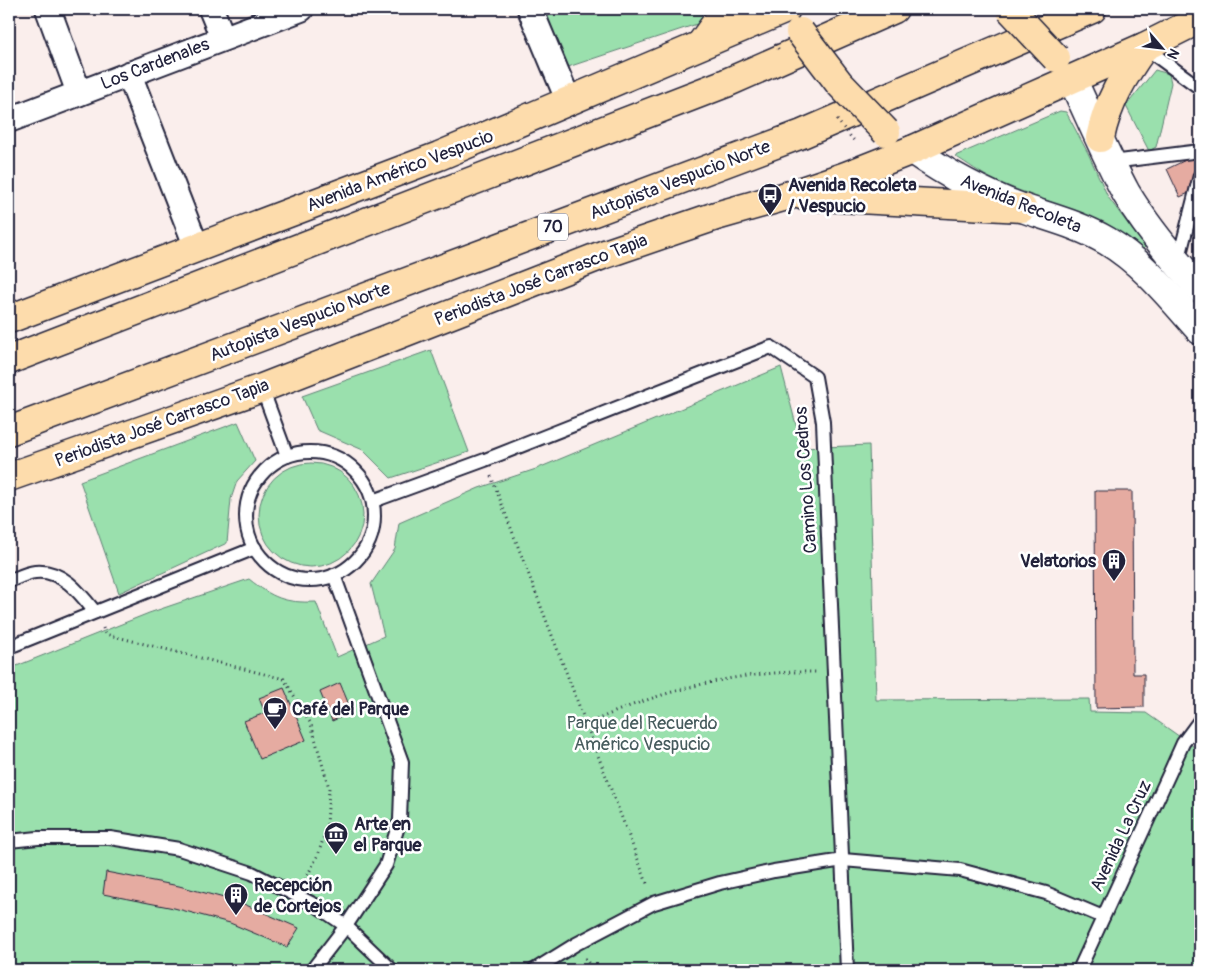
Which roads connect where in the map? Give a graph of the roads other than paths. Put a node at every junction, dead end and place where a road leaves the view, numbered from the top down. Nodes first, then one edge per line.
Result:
1 (48, 9) edge
2 (211, 9) edge
3 (301, 9) edge
4 (530, 9) edge
5 (726, 9) edge
6 (786, 9) edge
7 (894, 9) edge
8 (1010, 9) edge
9 (1092, 9) edge
10 (1200, 18) edge
11 (223, 38) junction
12 (701, 44) junction
13 (1144, 47) junction
14 (1064, 69) junction
15 (129, 74) junction
16 (1200, 88) edge
17 (79, 93) junction
18 (569, 102) junction
19 (9, 120) edge
20 (912, 150) junction
21 (1106, 150) junction
22 (1200, 151) edge
23 (1200, 175) edge
24 (790, 195) junction
25 (1022, 208) junction
26 (197, 248) junction
27 (1178, 265) junction
28 (1200, 289) edge
29 (9, 319) edge
30 (1200, 330) edge
31 (9, 360) edge
32 (262, 388) junction
33 (9, 431) edge
34 (288, 456) junction
35 (9, 478) edge
36 (373, 502) junction
37 (255, 548) junction
38 (334, 575) junction
39 (9, 582) edge
40 (95, 612) junction
41 (9, 647) edge
42 (1200, 720) edge
43 (9, 841) edge
44 (842, 860) junction
45 (1103, 917) junction
46 (346, 926) junction
47 (312, 970) edge
48 (392, 970) edge
49 (534, 970) edge
50 (846, 970) edge
51 (1079, 970) edge

1 - 17 street
2 - 11 street
3 - 11 street, Los Cardenales
4 - 18 street
5 - 12 main road
6 - 12 main road, Avenida Américo Vespucio
6 - 20 main road, Avenida Recoleta, bridge
7 - 31 main road
8 - 14 main road, bridge
9 - 33 main road, Autopista Vespucio Norte / 70
10 - 13 main road
11 - 15 street, Los Cardenales
12 - 18 main road, Avenida Américo Vespucio
13 - 14 main road
13 - 16 lane
13 - 21 main road
14 - 20 main road, Periodista José Carrasco Tapia
14 - 21 main road
15 - 17 street, Los Cardenales
15 - 26 street
17 - 19 street, Los Cardenales
18 - 26 main road, Avenida Américo Vespucio
20 - 24 main road, Periodista José Carrasco Tapia
20 - 25 main road, Avenida Recoleta
21 - 22 lane
21 - 27 main road
23 - 27 lane
24 - 25 main road
24 - 32 main road, Periodista José Carrasco Tapia
25 - 30 main road, Avenida Recoleta
26 - 29 main road, Avenida Américo Vespucio
27 - 28 main road
32 - 34 lane
32 - 35 main road, Periodista José Carrasco Tapia
34 - 36 lane
34 - 37 lane
36 - 38 lane
36 - 44 lane, Camino Los Cedros
37 - 38 lane
37 - 40 lane
38 - 46 lane
39 - 40 lane
40 - 41 lane
42 - 45 lane, Avenida La Cruz
43 - 46 lane
44 - 45 lane
44 - 49 lane
44 - 50 lane, Camino Los Cedros
45 - 51 lane, Avenida La Cruz
46 - 47 lane
46 - 48 lane

